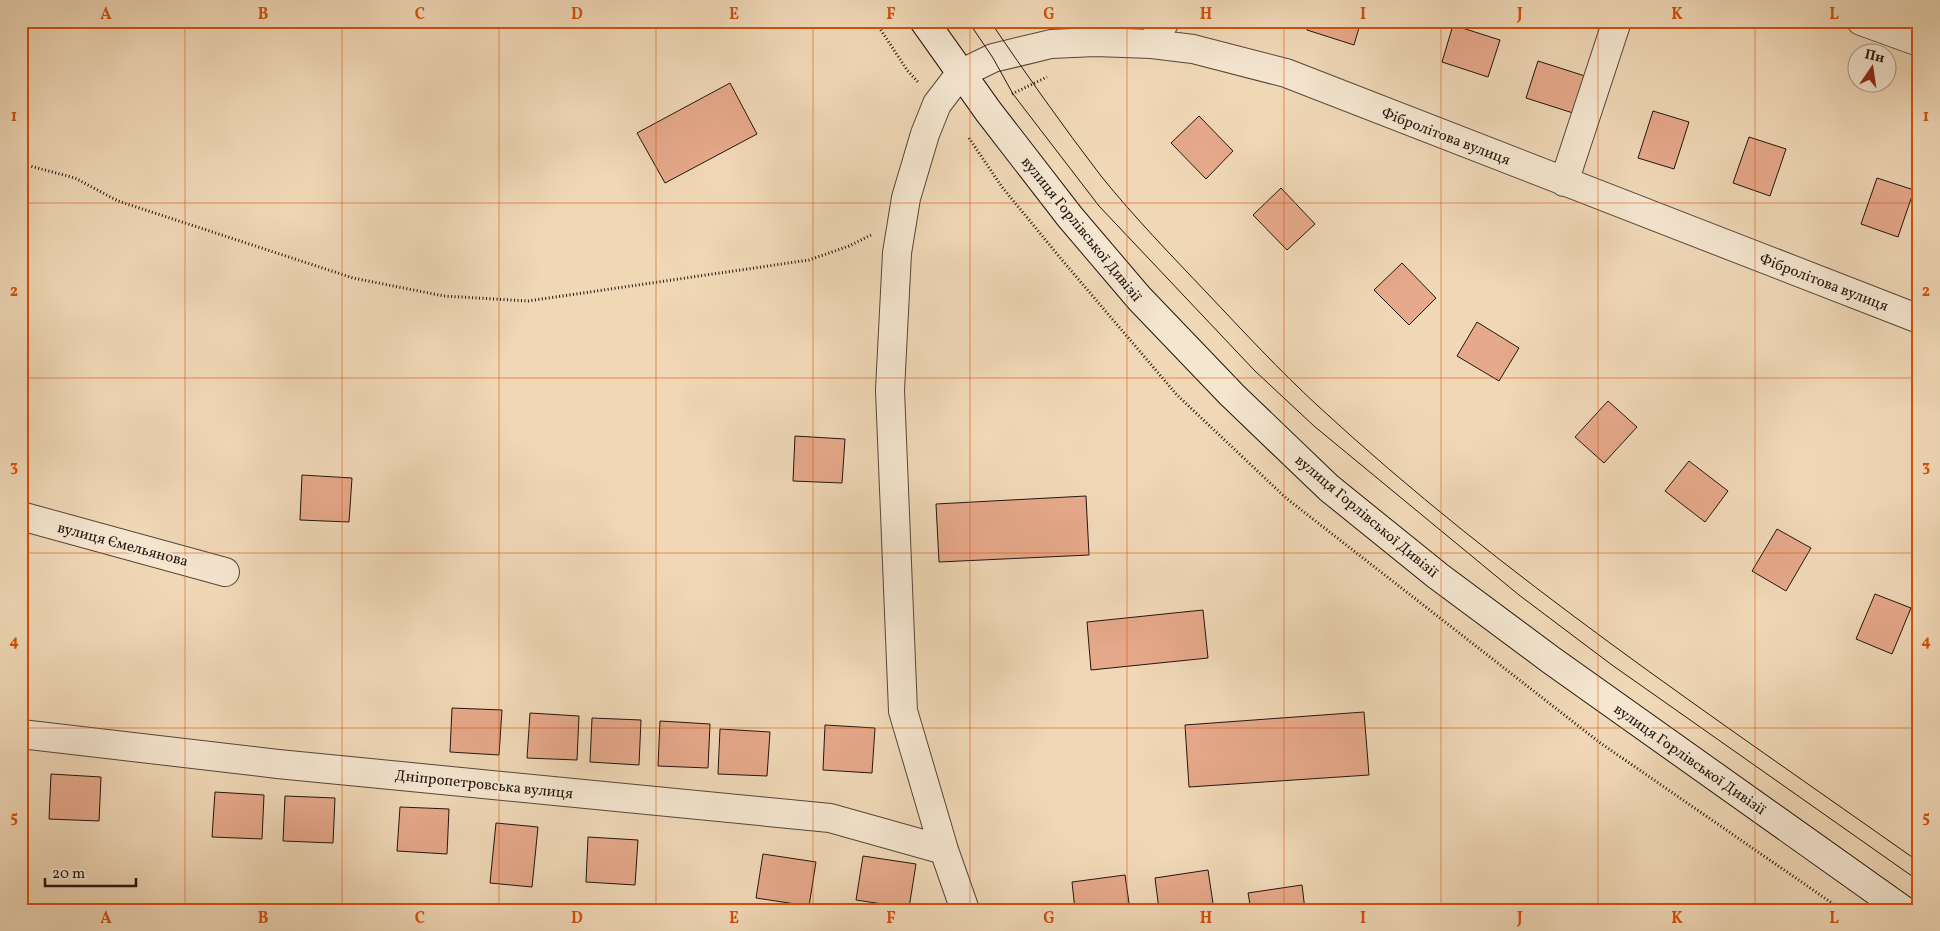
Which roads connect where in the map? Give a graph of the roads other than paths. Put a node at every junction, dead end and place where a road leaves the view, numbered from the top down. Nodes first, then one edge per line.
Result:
1 (924, 21) edge
2 (1617, 21) edge
3 (1861, 21) edge
4 (1159, 33) edge
5 (1919, 42) edge
6 (960, 74) junction
7 (1564, 182) junction
8 (1919, 319) edge
9 (21, 516) edge
10 (225, 572) dead end
11 (21, 734) edge
12 (944, 850) junction
13 (965, 910) edge
14 (1903, 910) edge

1 - 6 street, вулиця Горлівської Дивізії
2 - 7 street
3 - 5 street
4 - 6 street, Фібролітова вулиця
4 - 7 street, Фібролітова вулиця
6 - 12 street
6 - 14 street, вулиця Горлівської Дивізії
7 - 8 street, Фібролітова вулиця
9 - 10 street, вулиця Ємельянова
11 - 12 street, Дніпропетровська вулиця
12 - 13 street

